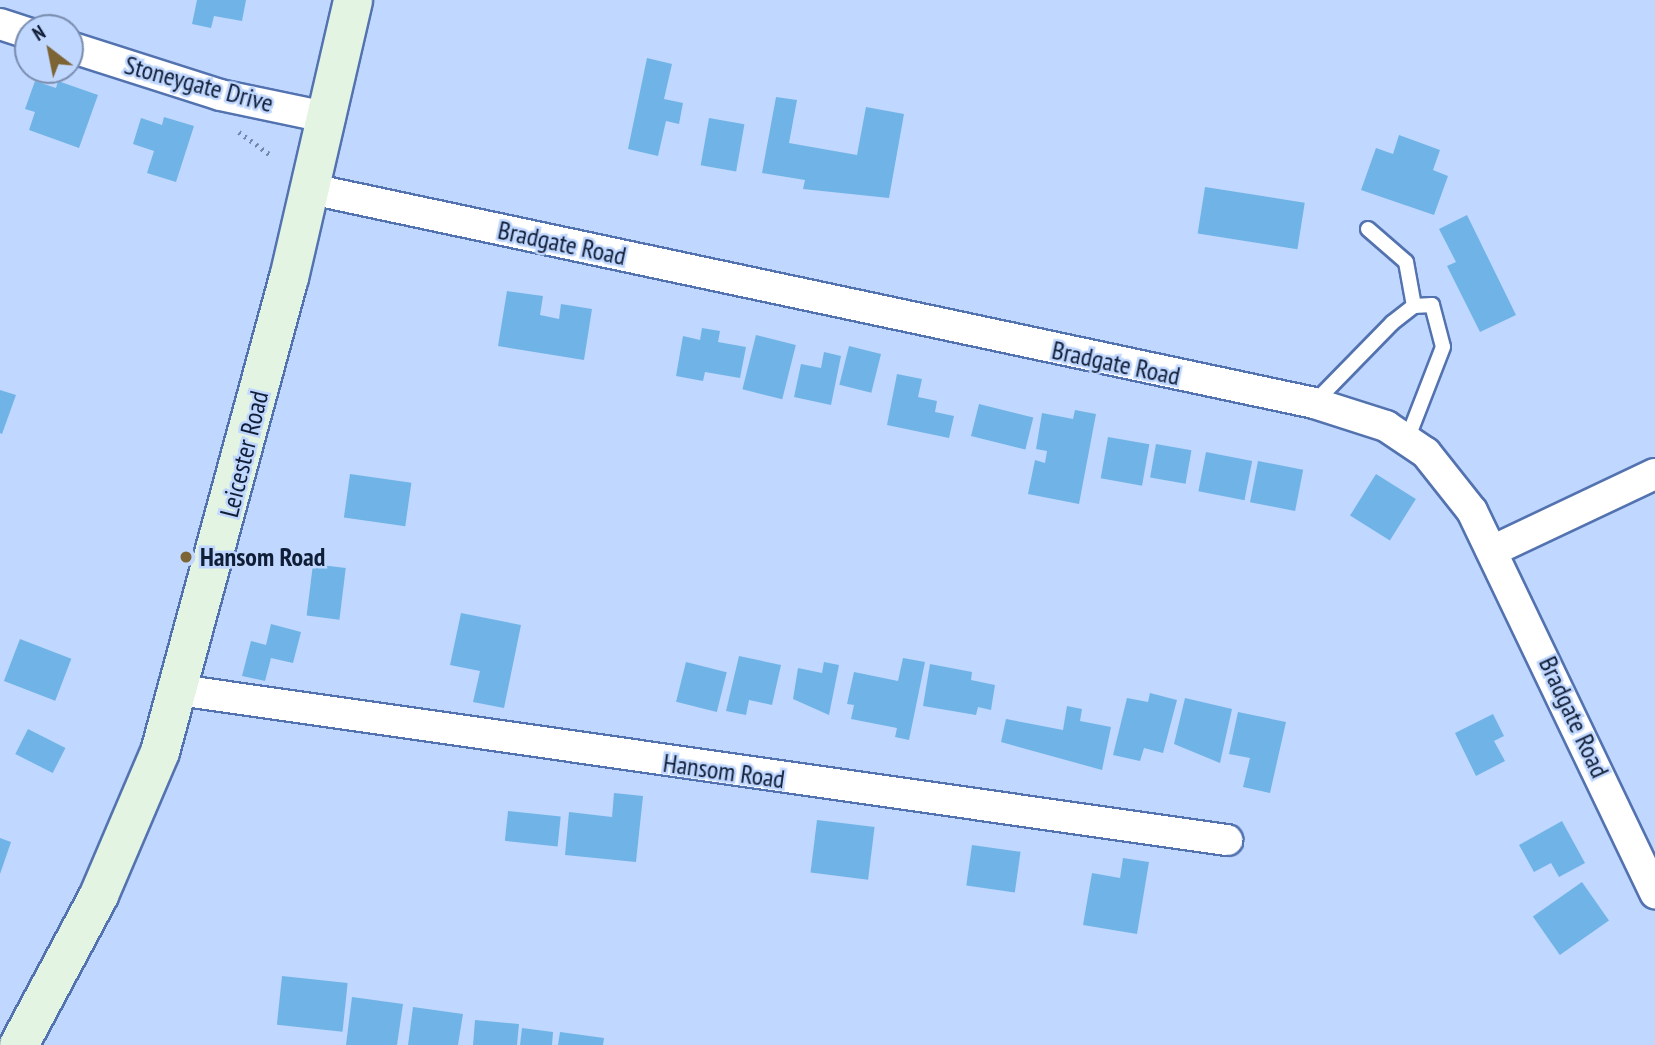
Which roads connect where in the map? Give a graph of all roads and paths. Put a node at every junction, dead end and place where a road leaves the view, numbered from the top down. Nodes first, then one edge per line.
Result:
1 (352, 0) edge
2 (84, 51) edge
3 (330, 118) junction
4 (312, 190) junction
5 (1368, 229) dead end
6 (1414, 306) junction
7 (1314, 403) junction
8 (1407, 440) junction
9 (1655, 474) edge
10 (1494, 550) junction
11 (179, 690) junction
12 (1227, 840) dead end
13 (1655, 893) edge
14 (19, 1045) edge

1 - 3 main road, Leicester Road
2 - 3 street, Stoneygate Drive
3 - 4 main road, Leicester Road
4 - 7 street, Bradgate Road
4 - 11 main road, Leicester Road
5 - 6 lane
6 - 7 lane
6 - 8 lane
7 - 8 street, Bradgate Road
8 - 10 street, Bradgate Road
9 - 10 street
10 - 13 street, Bradgate Road
11 - 12 street, Hansom Road
11 - 14 main road, Leicester Road

